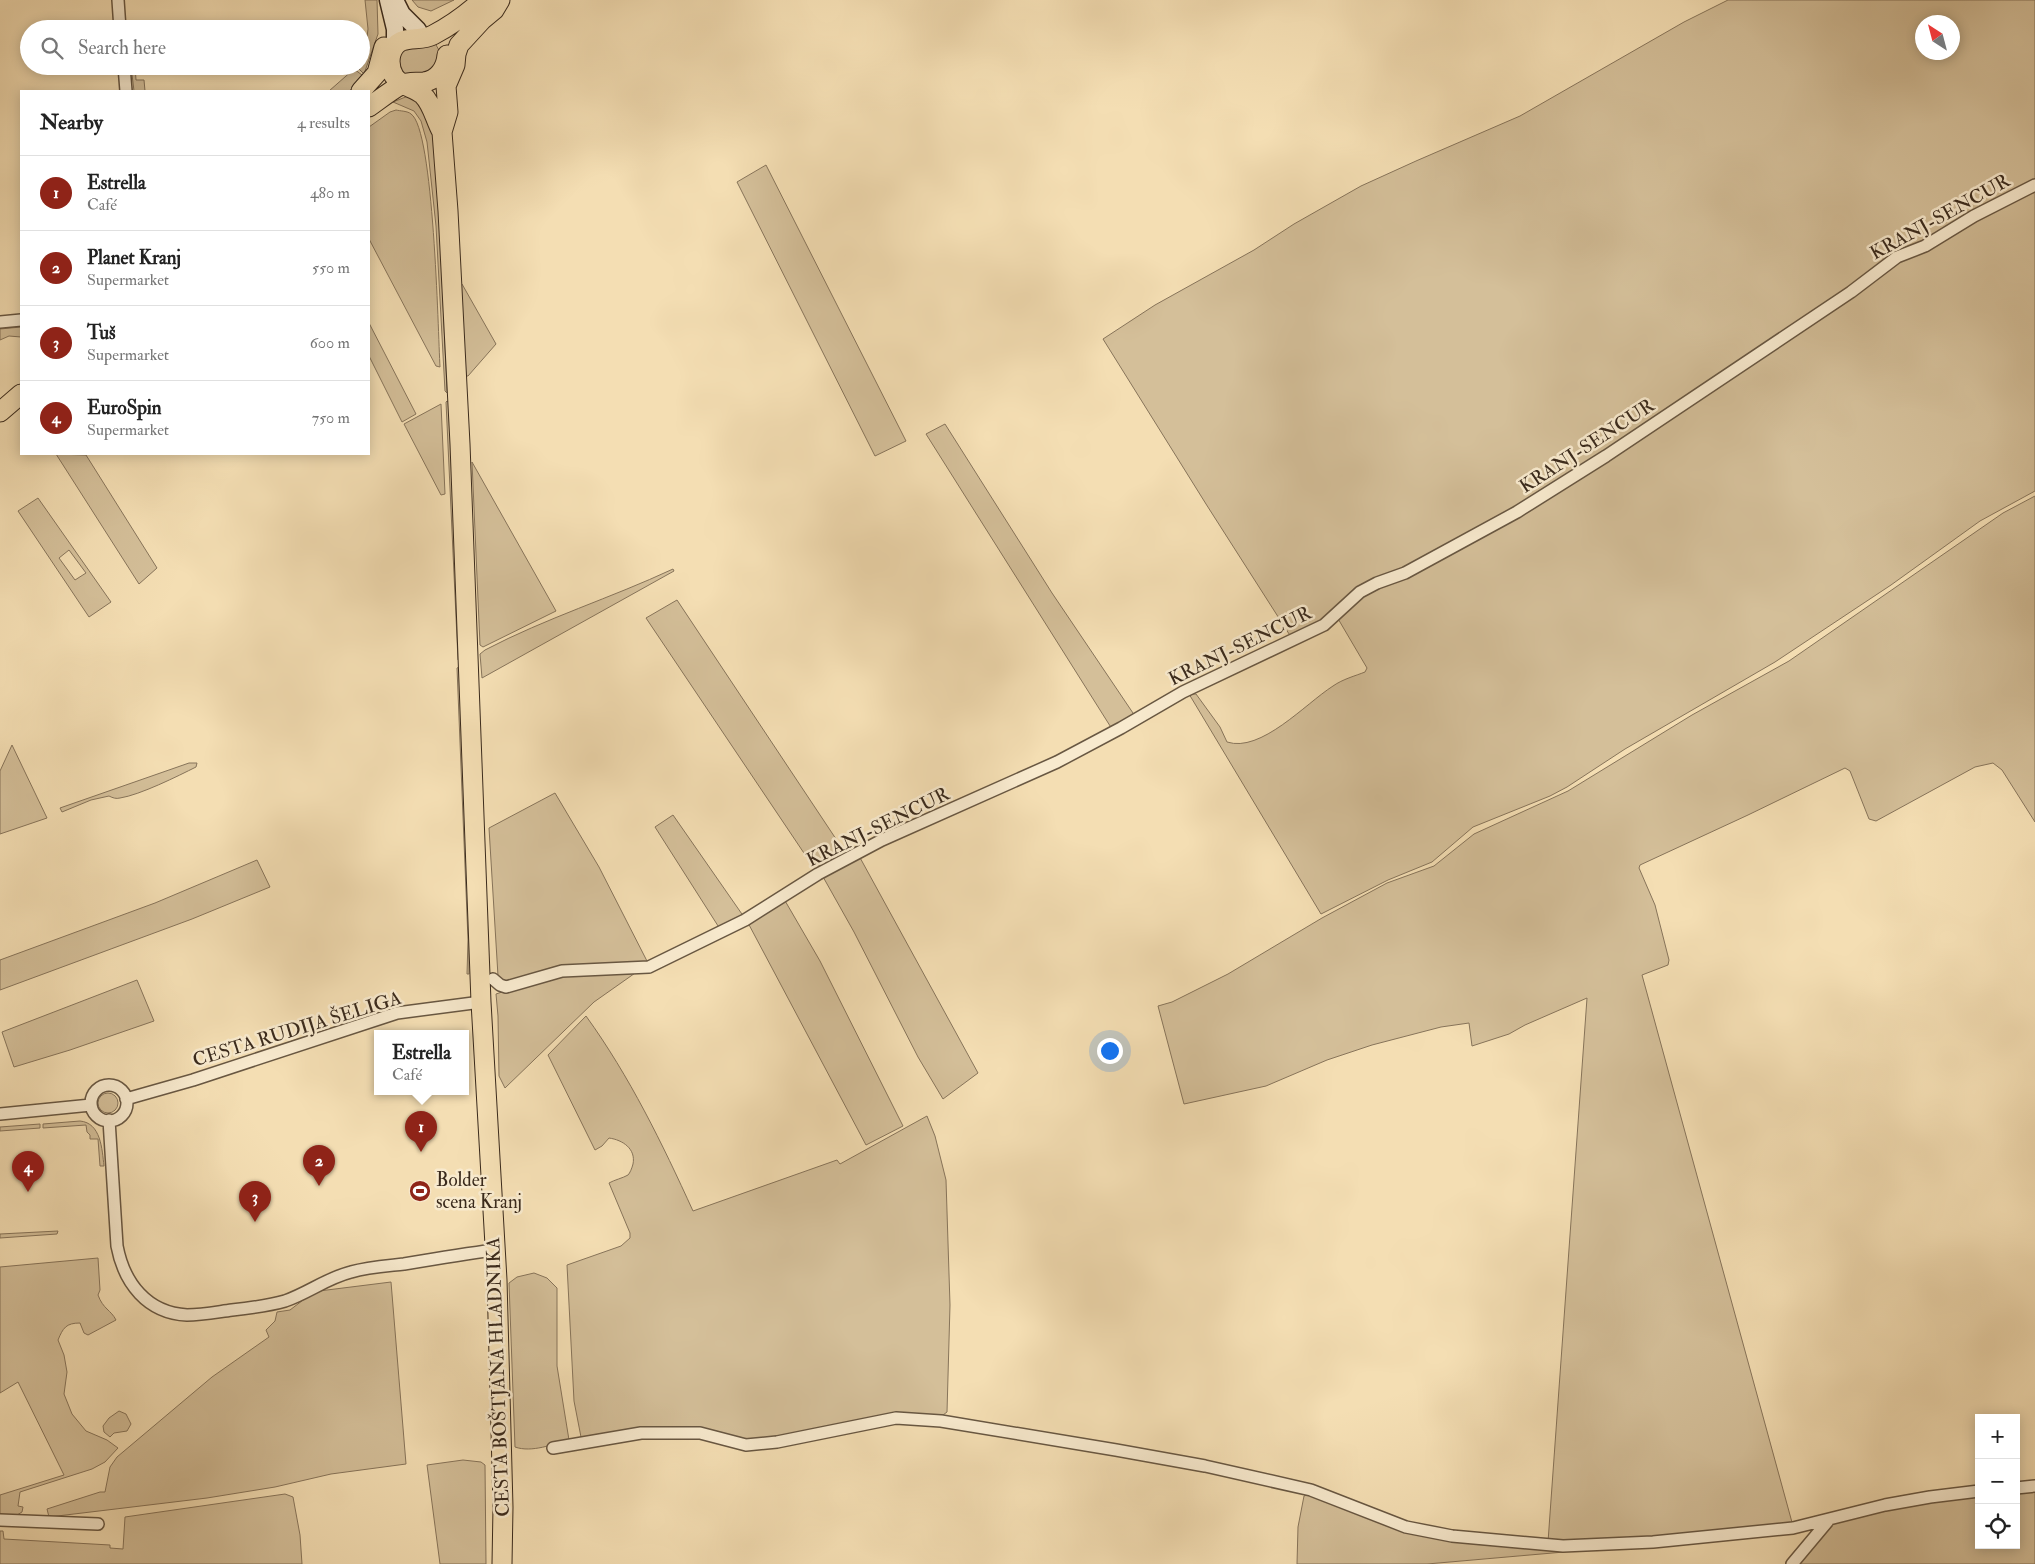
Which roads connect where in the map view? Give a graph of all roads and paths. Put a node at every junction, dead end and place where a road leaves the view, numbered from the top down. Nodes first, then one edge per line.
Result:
1 (118, 0) edge
2 (382, 0) edge
3 (388, 0) edge
4 (394, 0) edge
5 (500, 0) edge
6 (483, 7) edge
7 (119, 20) edge
8 (426, 31) junction
9 (392, 41) junction
10 (447, 53) junction
11 (390, 68) junction
12 (125, 75) edge
13 (442, 80) junction
14 (412, 89) junction
15 (126, 90) edge
16 (362, 90) edge
17 (373, 99) edge
18 (370, 114) edge
19 (444, 125) junction
20 (2035, 185) edge
21 (20, 320) edge
22 (0, 322) edge
23 (20, 395) edge
24 (0, 412) edge
25 (493, 979) dead end
26 (481, 1002) junction
27 (126, 1099) junction
28 (91, 1105) junction
29 (0, 1114) edge
30 (110, 1120) junction
31 (494, 1250) junction
32 (553, 1448) dead end
33 (2035, 1486) edge
34 (2020, 1488) edge
35 (1975, 1491) edge
36 (0, 1520) edge
37 (1828, 1520) junction
38 (98, 1524) dead end
39 (502, 1564) edge
40 (1792, 1564) edge

1 - 7 street
2 - 9 main road
3 - 9 main road
4 - 8 main road
5 - 6 main road
6 - 8 main road
6 - 10 main road
6 - 13 main road
8 - 9 main road
8 - 10 main road
9 - 11 main road
9 - 16 main road
10 - 13 main road
11 - 14 main road
11 - 17 main road
12 - 15 street
13 - 14 main road
13 - 19 main road
14 - 17 main road
14 - 18 main road
14 - 19 main road
19 - 26 main road, CESTA BOŠTJANA HLADNIKA
20 - 25 street, KRANJ-SENCUR
21 - 22 street
23 - 24 main road
26 - 27 street, CESTA RUDIJA ŠELIGA
26 - 31 main road, CESTA BOŠTJANA HLADNIKA
27 - 28 street
27 - 30 street
28 - 29 street
28 - 30 street
30 - 31 street
31 - 39 main road, CESTA BOŠTJANA HLADNIKA
32 - 37 street
33 - 34 street
35 - 37 street
36 - 38 street
37 - 40 street

